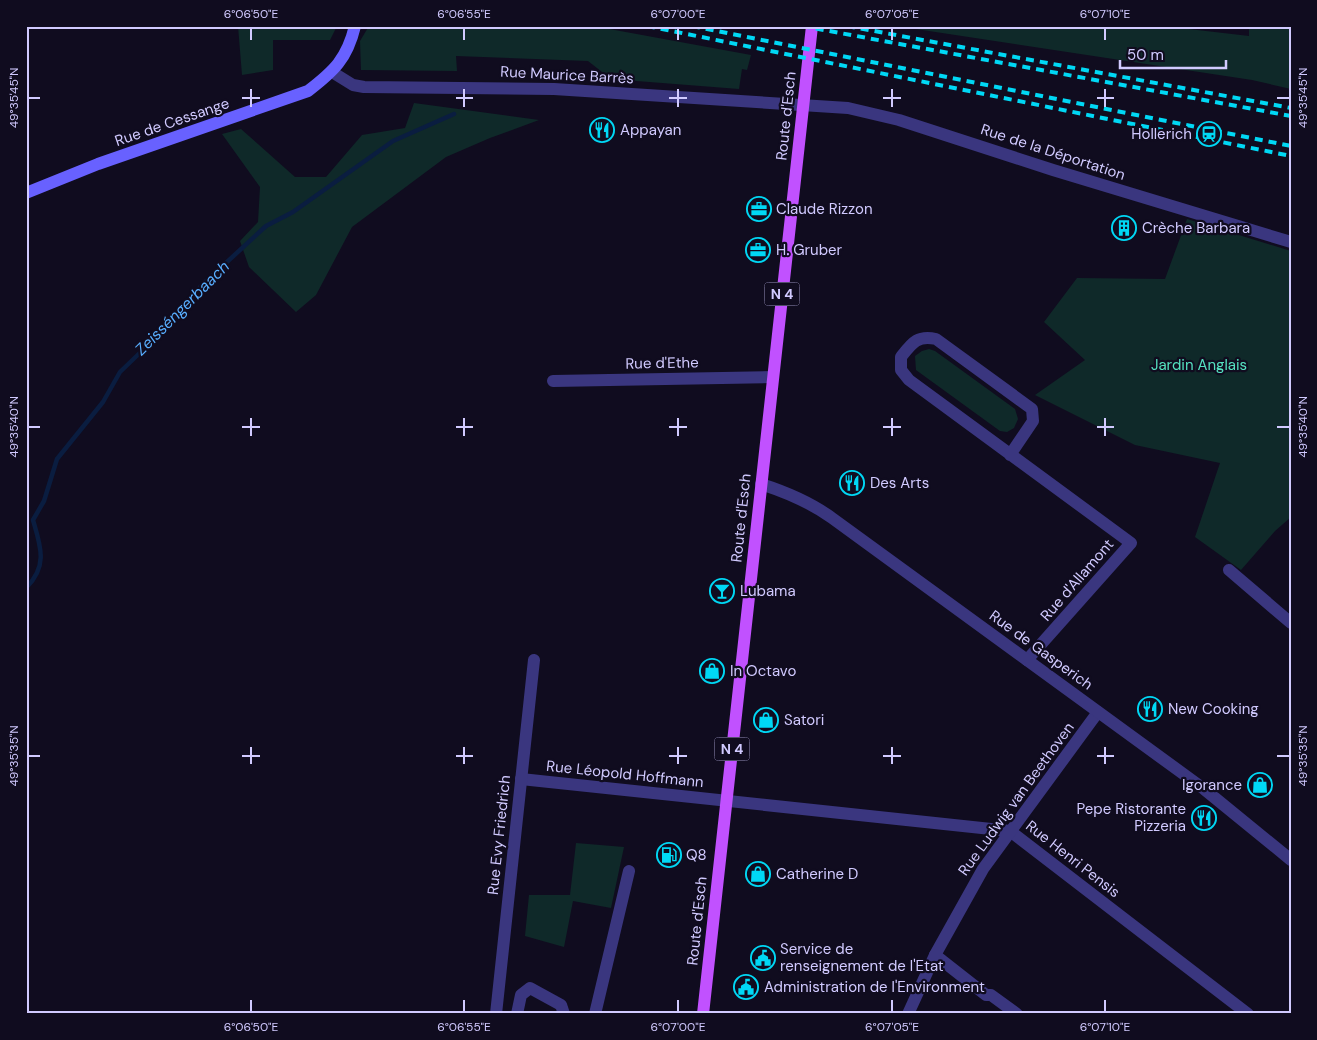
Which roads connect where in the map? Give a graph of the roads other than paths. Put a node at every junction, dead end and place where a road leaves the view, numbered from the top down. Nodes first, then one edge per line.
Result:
1 (355, 26) edge
2 (812, 26) edge
3 (332, 72) junction
4 (803, 104) junction
5 (26, 194) edge
6 (1291, 242) edge
7 (773, 377) junction
8 (552, 381) dead end
9 (1010, 455) junction
10 (761, 484) junction
11 (1229, 570) dead end
12 (1291, 623) edge
13 (534, 660) dead end
14 (1027, 660) junction
15 (1098, 712) junction
16 (521, 779) junction
17 (726, 801) junction
18 (1010, 831) junction
19 (1291, 860) edge
20 (629, 871) dead end
21 (935, 955) junction
22 (496, 1014) edge
23 (517, 1014) edge
24 (564, 1014) edge
25 (595, 1014) edge
26 (703, 1014) edge
27 (908, 1014) edge
28 (1017, 1014) edge
29 (1248, 1014) edge

1 - 3 main road, Rue de Cessange
2 - 4 main road, Route d'Esch / N 4
3 - 4 street, Rue Maurice Barrès
3 - 5 main road, Rue de Cessange
4 - 6 street, Rue de la Déportation
4 - 7 main road, Route d'Esch / N 4
7 - 8 street, Rue d'Ethe
7 - 10 main road, Route d'Esch / N 4
9 - 9 street
9 - 14 street, Rue d'Allamont
10 - 14 street, Rue de Gasperich
10 - 17 main road, Route d'Esch / N 4
11 - 12 street
13 - 16 street, Rue Evy Friedrich
14 - 15 street, Rue de Gasperich
15 - 18 street, Rue Ludwig van Beethoven
15 - 19 street, Rue de Gasperich
16 - 17 street, Rue Léopold Hoffmann
16 - 22 street, Rue Evy Friedrich
17 - 18 street, Rue Henri Pensis
17 - 26 main road, Route d'Esch / N 4
18 - 21 street, Rue Ludwig van Beethoven
18 - 29 street, Rue Henri Pensis
20 - 25 street
21 - 27 street, Rue Ludwig van Beethoven
21 - 28 street
23 - 24 street

